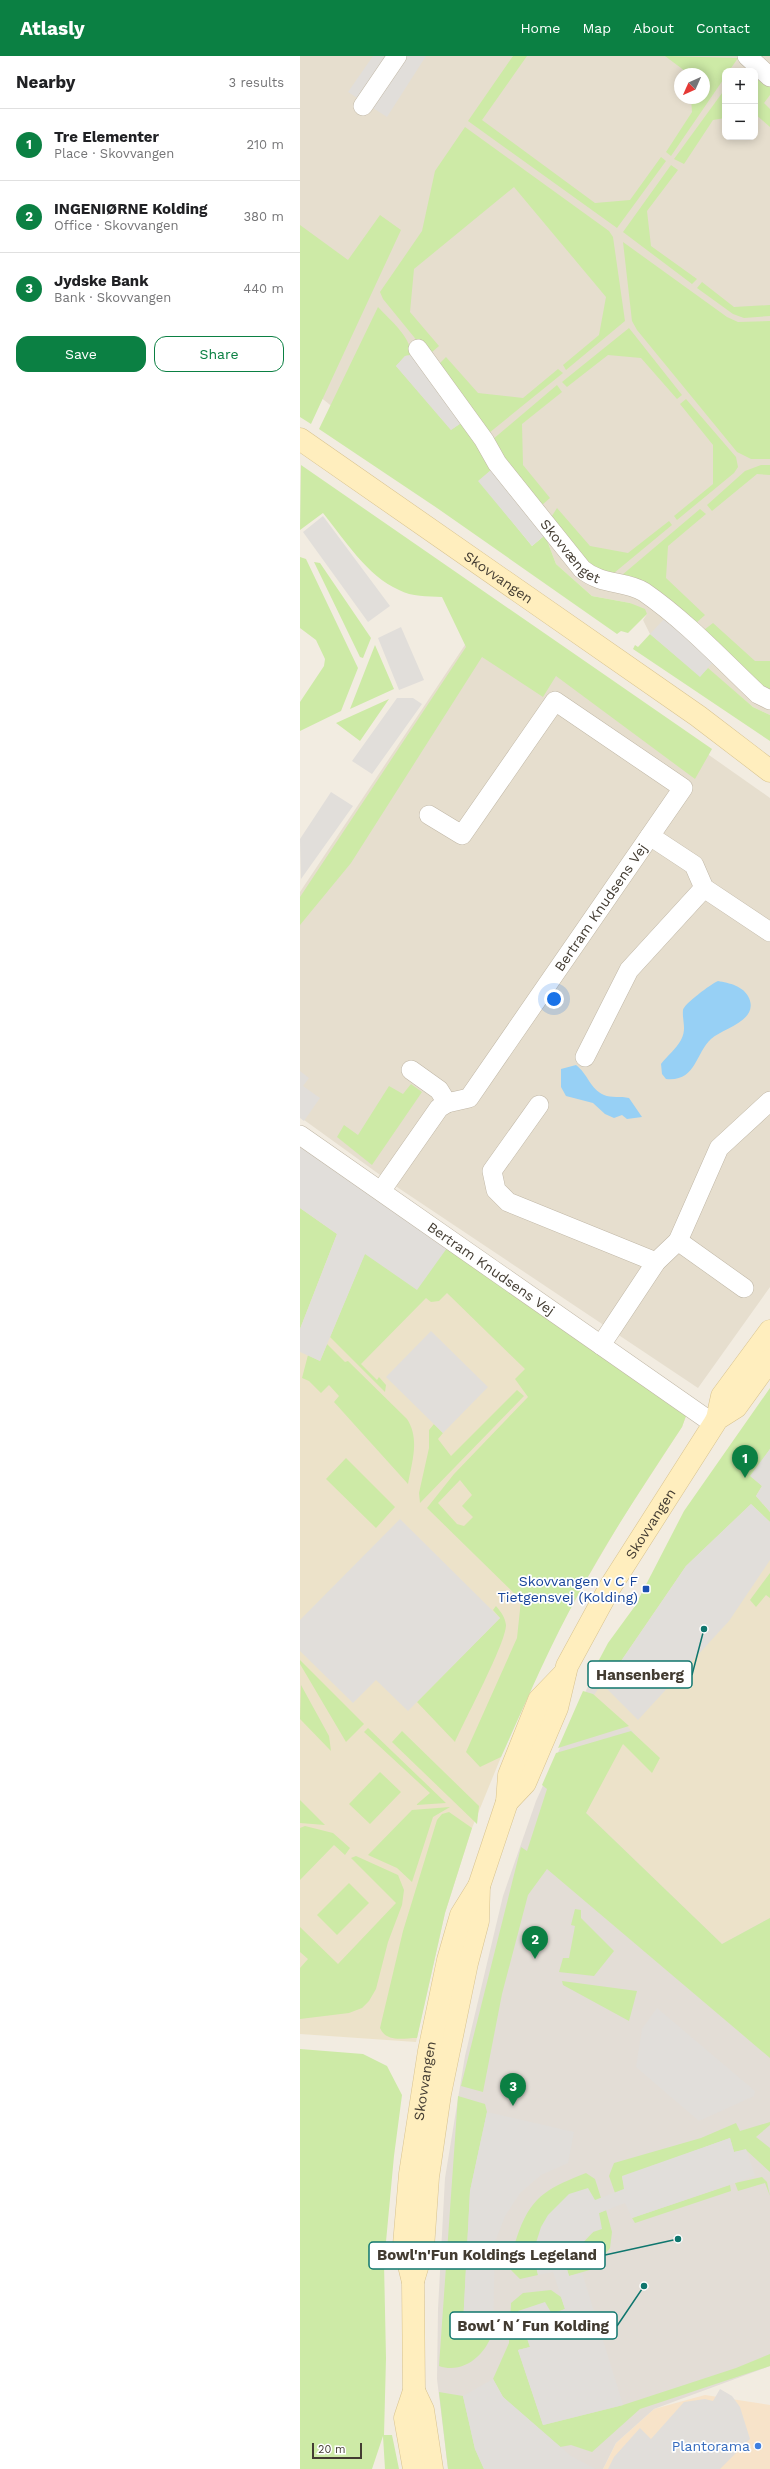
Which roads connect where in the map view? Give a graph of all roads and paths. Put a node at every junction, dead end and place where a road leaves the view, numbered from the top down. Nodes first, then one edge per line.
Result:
1 (396, 56) edge
2 (747, 56) edge
3 (770, 77) edge
4 (363, 106) dead end
5 (418, 350) dead end
6 (300, 439) edge
7 (770, 700) edge
8 (698, 716) junction
9 (770, 757) edge
10 (770, 772) edge
11 (429, 815) dead end
12 (650, 836) junction
13 (704, 888) junction
14 (770, 932) edge
15 (585, 1057) dead end
16 (411, 1070) dead end
17 (770, 1101) edge
18 (447, 1103) junction
19 (539, 1105) dead end
20 (300, 1135) edge
21 (381, 1191) junction
22 (678, 1241) junction
23 (656, 1262) junction
24 (744, 1288) dead end
25 (770, 1332) edge
26 (601, 1345) junction
27 (770, 1360) edge
28 (716, 1422) junction
29 (414, 2391) junction
30 (414, 2469) edge
31 (432, 2469) edge

1 - 4 street
2 - 3 street
5 - 7 street, Skovvænget
6 - 8 street, Skovvangen
8 - 9 street, Skovvangen
8 - 10 street, Skovvangen
11 - 12 street, Bertram Knudsens Vej
12 - 13 street, Bertram Knudsens Vej
12 - 18 street, Bertram Knudsens Vej
13 - 14 street
13 - 15 street
16 - 18 street
17 - 22 street
18 - 21 street
19 - 23 street
20 - 21 street, Bertram Knudsens Vej
21 - 26 street, Bertram Knudsens Vej
22 - 23 street
22 - 24 street
23 - 26 street
25 - 28 street, Skovvangen
26 - 28 street, Bertram Knudsens Vej
27 - 28 street, Skovvangen
28 - 29 street, Skovvangen
29 - 30 street, Skovvangen
29 - 31 street, Skovvangen

